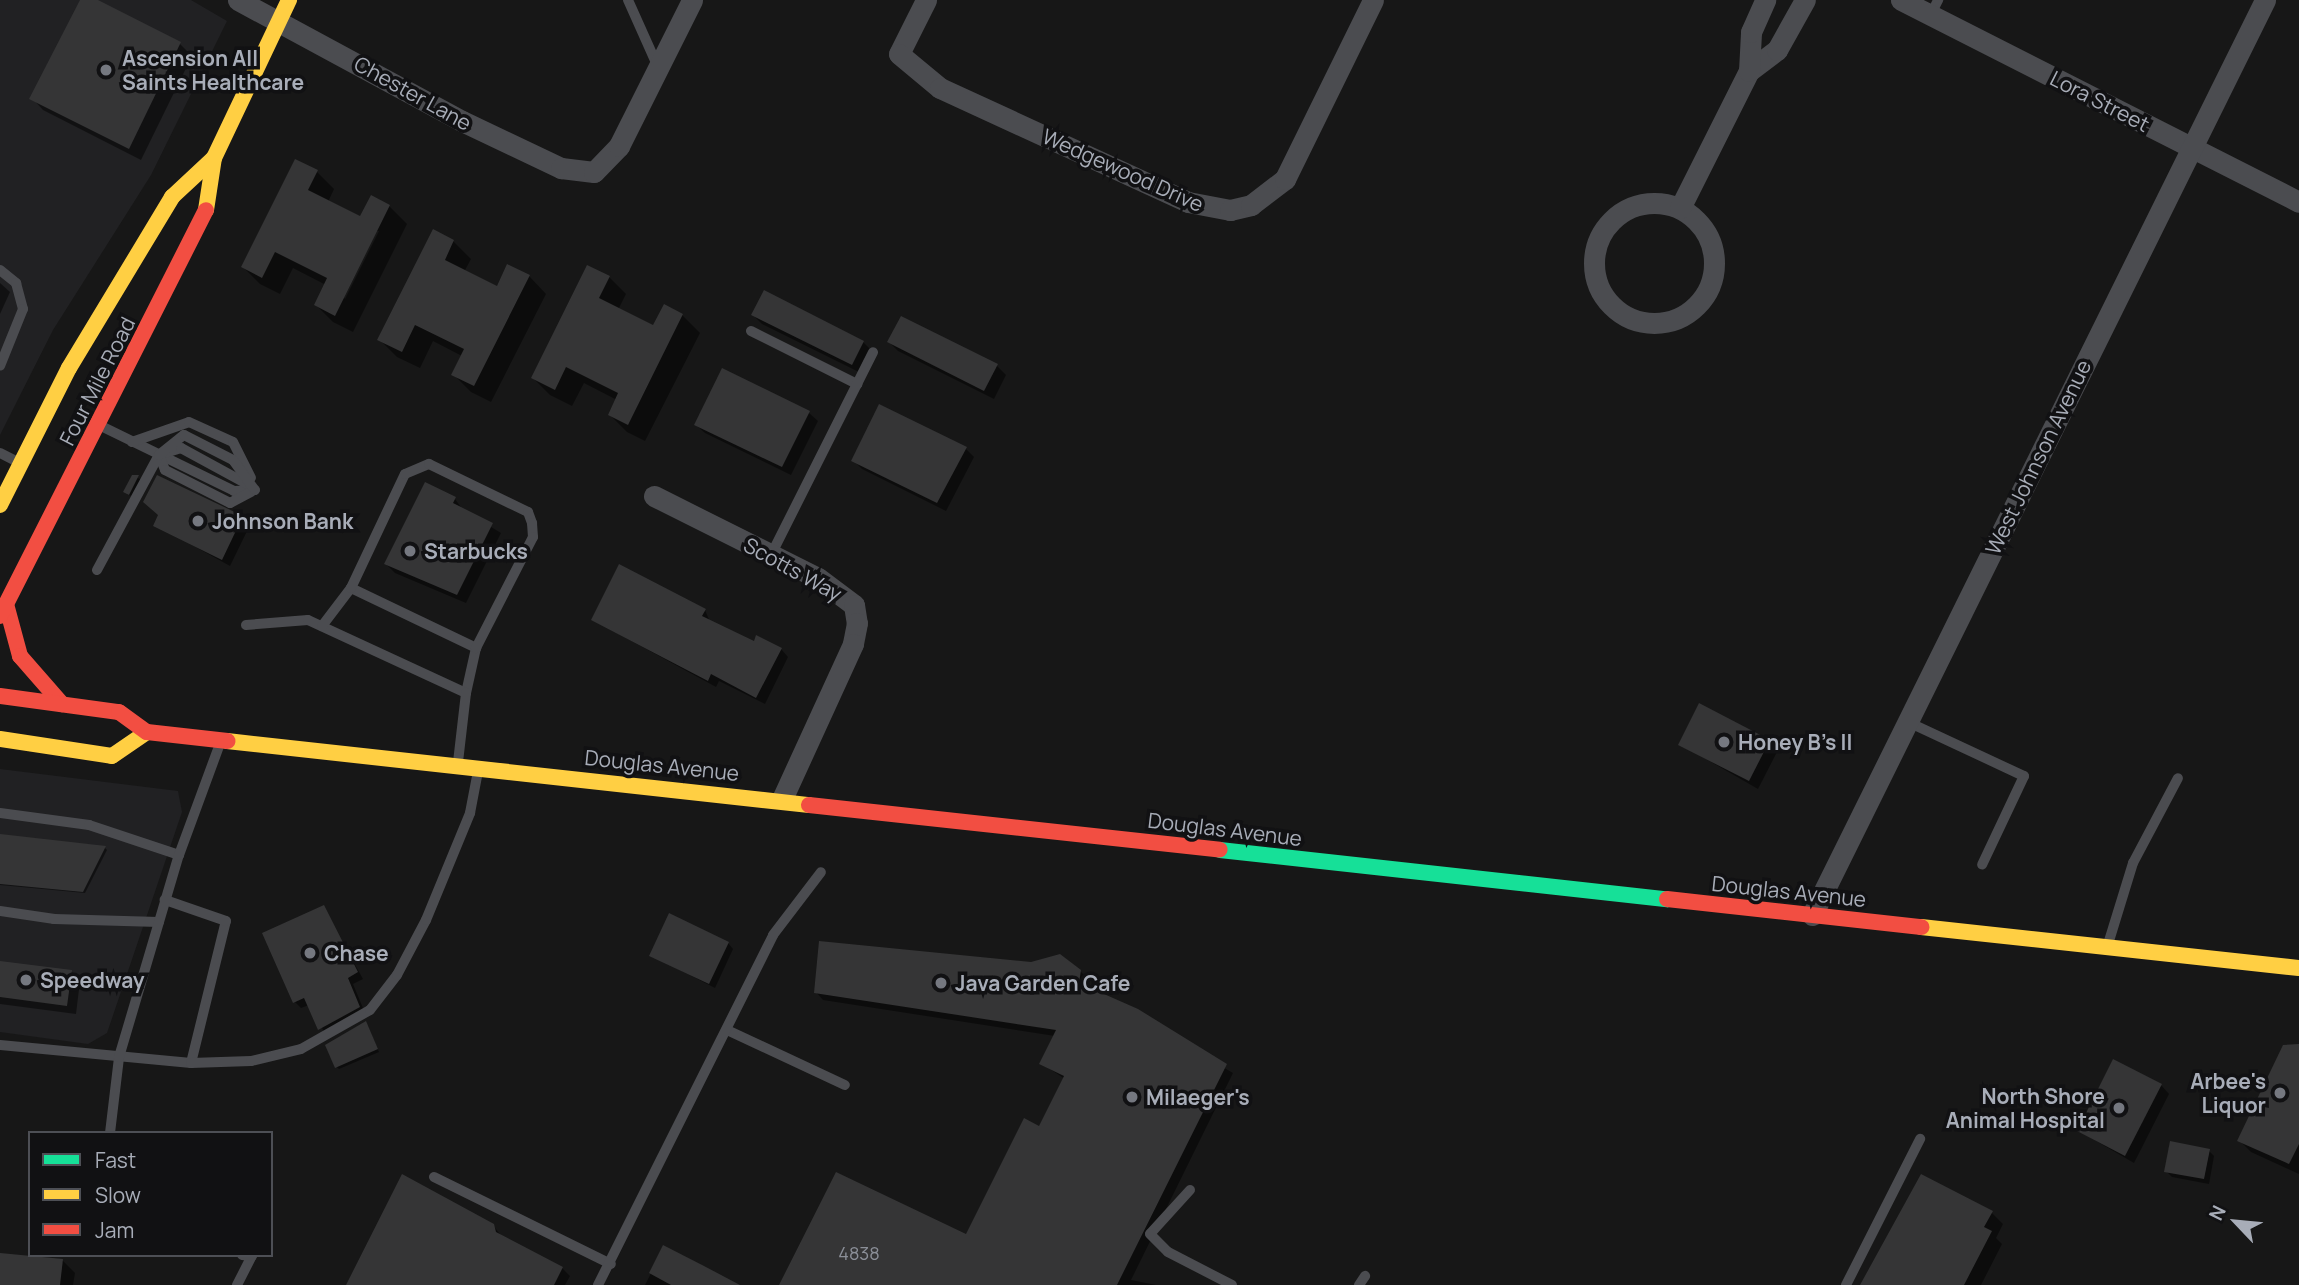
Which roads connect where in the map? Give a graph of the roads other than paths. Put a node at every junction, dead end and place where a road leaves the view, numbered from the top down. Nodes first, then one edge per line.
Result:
1 (238, 0) edge
2 (289, 0) edge
3 (628, 0) edge
4 (692, 0) edge
5 (926, 0) edge
6 (1373, 0) edge
7 (1765, 0) edge
8 (1805, 0) edge
9 (1901, 0) edge
10 (2264, 0) edge
11 (1934, 7) edge
12 (279, 21) junction
13 (658, 68) junction
14 (1749, 71) junction
15 (2192, 148) junction
16 (214, 158) junction
17 (2299, 202) edge
18 (1680, 208) junction
19 (0, 270) edge
20 (751, 331) dead end
21 (873, 352) dead end
22 (0, 366) edge
23 (857, 384) junction
24 (99, 425) junction
25 (132, 442) junction
26 (0, 453) edge
27 (159, 455) junction
28 (21, 464) junction
29 (255, 490) junction
30 (654, 496) dead end
31 (0, 505) edge
32 (771, 555) junction
33 (97, 570) dead end
34 (351, 588) junction
35 (3, 610) edge
36 (246, 625) dead end
37 (322, 626) junction
38 (475, 648) junction
39 (466, 693) junction
40 (0, 695) edge
41 (62, 704) junction
42 (1908, 722) junction
43 (147, 732) junction
44 (0, 739) edge
45 (221, 740) junction
46 (457, 765) junction
47 (479, 767) junction
48 (2178, 778) dead end
49 (782, 799) junction
50 (0, 813) edge
51 (179, 855) junction
52 (1982, 865) dead end
53 (821, 872) dead end
54 (165, 900) junction
55 (0, 912) edge
56 (1812, 915) junction
57 (159, 922) junction
58 (2107, 947) junction
59 (2299, 968) edge
60 (727, 1030) junction
61 (0, 1045) edge
62 (118, 1057) junction
63 (191, 1063) junction
64 (845, 1085) dead end
65 (110, 1131) edge
66 (1920, 1139) dead end
67 (434, 1177) dead end
68 (1190, 1190) dead end
69 (251, 1257) edge
70 (611, 1264) junction
71 (237, 1285) edge
72 (597, 1285) edge
73 (1232, 1285) edge
74 (1846, 1285) edge

1 - 12 street, Chester Lane
2 - 12 main road, Four Mile Road
3 - 13 lane
4 - 13 street
5 - 6 street, Wedgewood Drive
7 - 14 street
8 - 14 street
9 - 11 street, Lora Street
10 - 15 street, West Johnson Avenue
11 - 15 street, Lora Street
12 - 13 street, Chester Lane
12 - 16 main road, Four Mile Road
14 - 18 street
15 - 17 street, Lora Street
15 - 42 street, West Johnson Avenue
16 - 24 main road, Four Mile Road
16 - 28 main road, Four Mile Road
18 - 18 street
19 - 22 lane
20 - 23 lane
21 - 23 lane
23 - 32 lane
24 - 25 lane
24 - 35 main road, Four Mile Road
25 - 27 lane
25 - 29 lane
26 - 28 lane
27 - 29 lane
27 - 29 lane
27 - 33 lane
28 - 31 main road, Four Mile Road
30 - 32 street, Scotts Way
32 - 49 street, Scotts Way
34 - 37 lane
34 - 38 lane
34 - 38 lane
35 - 41 main road
36 - 37 lane
37 - 39 lane
38 - 39 lane
39 - 46 lane
40 - 41 main road, Douglas Avenue
41 - 43 main road, Douglas Avenue
42 - 52 lane
42 - 56 street, West Johnson Avenue
43 - 44 main road
43 - 45 main road, Douglas Avenue
45 - 46 main road, Douglas Avenue
45 - 51 lane
46 - 47 main road, Douglas Avenue
47 - 49 main road, Douglas Avenue
47 - 63 lane
48 - 58 lane
49 - 56 main road, Douglas Avenue
50 - 51 lane
51 - 54 lane
53 - 60 lane
54 - 57 lane
54 - 63 lane
55 - 57 lane
56 - 58 main road, Douglas Avenue
57 - 62 lane
58 - 59 main road, Douglas Avenue
60 - 64 lane
60 - 70 lane
61 - 62 lane
62 - 63 lane
62 - 65 lane
66 - 74 lane
67 - 70 lane
68 - 73 lane
69 - 71 lane
70 - 72 lane

